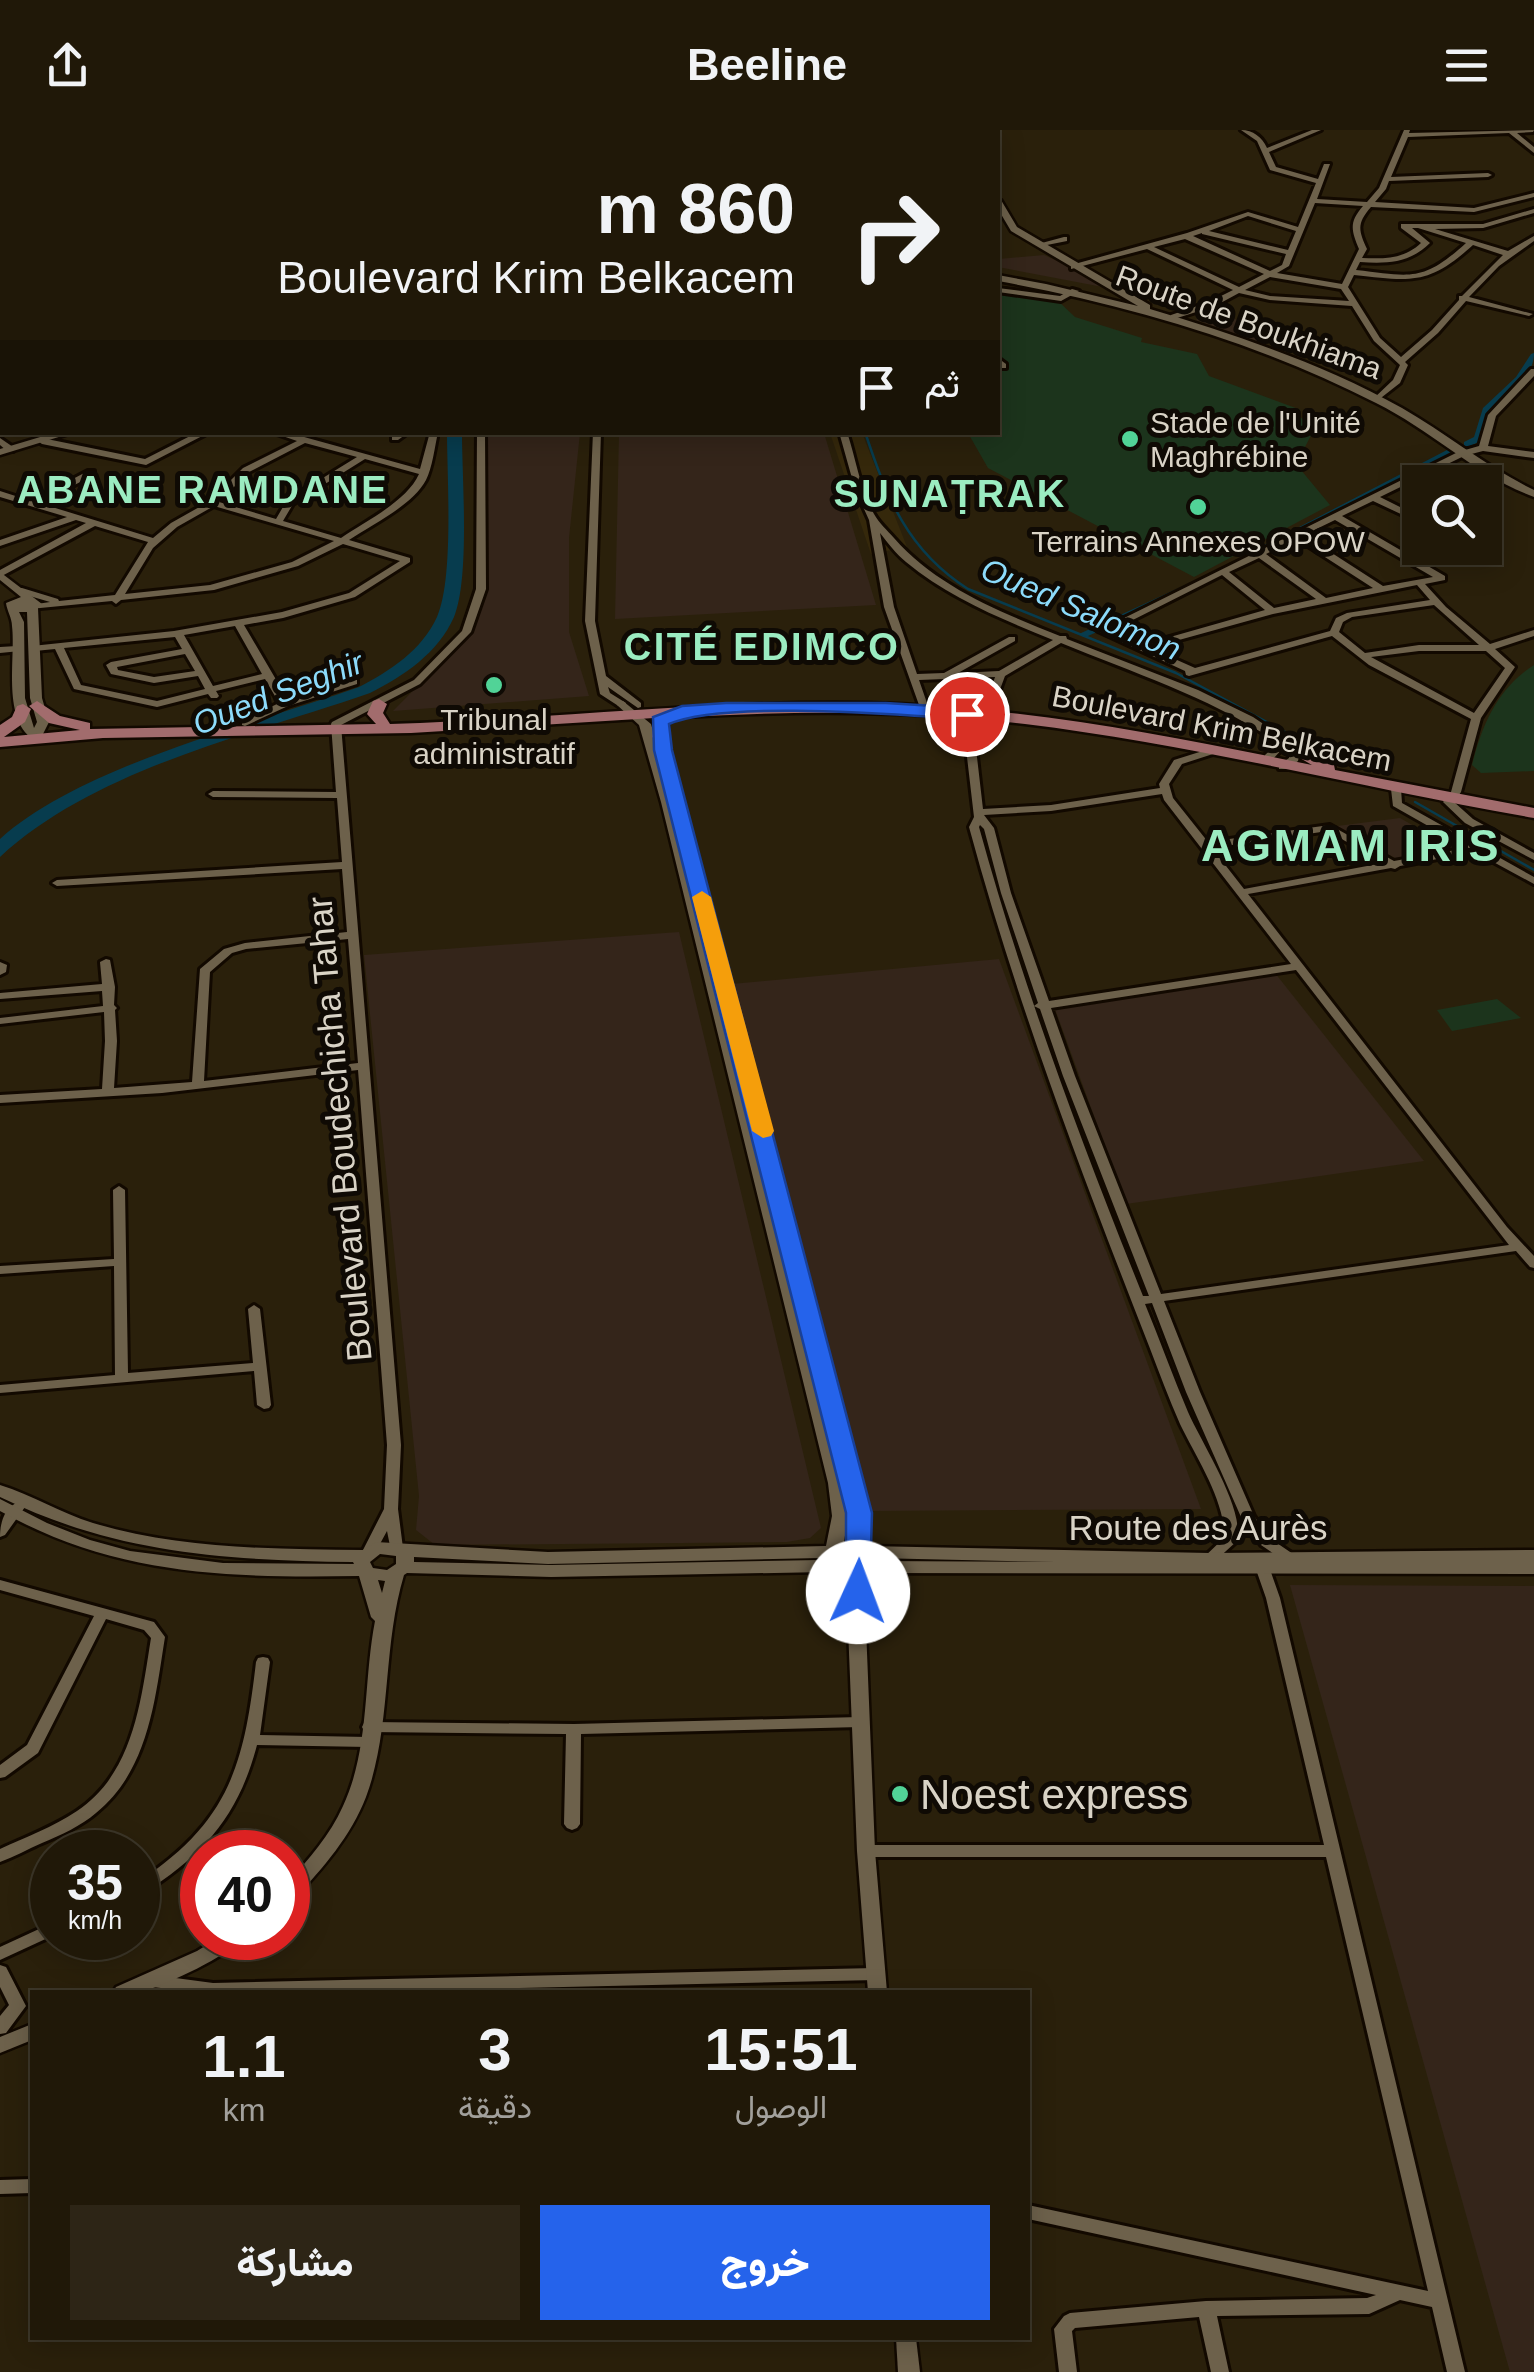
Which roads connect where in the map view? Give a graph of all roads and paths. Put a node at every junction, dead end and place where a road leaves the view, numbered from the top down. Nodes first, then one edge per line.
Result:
1 (1244, 130) edge
2 (1318, 130) edge
3 (1534, 130) edge
4 (1511, 131) edge
5 (1407, 133) edge
6 (1534, 151) edge
7 (1264, 152) junction
8 (1328, 166) dead end
9 (1488, 174) dead end
10 (1387, 179) junction
11 (1320, 182) junction
12 (1534, 195) edge
13 (1311, 201) junction
14 (1000, 206) edge
15 (1365, 207) junction
16 (1534, 211) edge
17 (1000, 224) edge
18 (1422, 226) junction
19 (1298, 229) junction
20 (1202, 231) junction
21 (1186, 236) junction
22 (1534, 238) edge
23 (1064, 239) dead end
24 (1472, 242) junction
25 (1042, 244) junction
26 (1148, 247) junction
27 (1290, 253) junction
28 (1508, 254) junction
29 (1358, 260) junction
30 (1078, 266) junction
31 (1351, 272) junction
32 (1272, 275) junction
33 (1000, 277) edge
34 (1000, 277) edge
35 (1344, 287) junction
36 (1112, 288) junction
37 (1000, 290) edge
38 (1241, 290) junction
39 (1075, 291) junction
40 (1098, 292) junction
41 (1462, 298) junction
42 (1127, 301) junction
43 (1354, 304) junction
44 (1145, 306) junction
45 (1529, 314) dead end
46 (1174, 316) junction
47 (1401, 361) junction
48 (1534, 371) edge
49 (1380, 398) junction
50 (61, 435) edge
51 (200, 435) edge
52 (286, 435) edge
53 (400, 435) edge
54 (433, 435) edge
55 (481, 435) edge
56 (596, 435) edge
57 (844, 435) edge
58 (395, 438) dead end
59 (0, 439) edge
60 (304, 440) junction
61 (42, 441) junction
62 (1483, 448) junction
63 (5, 450) edge
64 (1466, 452) junction
65 (1534, 454) edge
66 (364, 456) junction
67 (425, 472) junction
68 (91, 473) dead end
69 (1534, 491) edge
70 (2, 496) edge
71 (1374, 498) junction
72 (214, 503) junction
73 (31, 504) junction
74 (1402, 511) edge
75 (75, 517) junction
76 (1336, 517) junction
77 (872, 518) junction
78 (93, 522) junction
79 (278, 522) junction
80 (1299, 536) junction
81 (155, 541) junction
82 (342, 541) junction
83 (0, 542) edge
84 (1261, 556) junction
85 (1225, 574) junction
86 (0, 575) edge
87 (1419, 582) junction
88 (1382, 589) junction
89 (19, 590) junction
90 (0, 592) edge
91 (1368, 592) junction
92 (1327, 599) junction
93 (116, 601) junction
94 (1435, 602) junction
95 (68, 603) junction
96 (11, 607) junction
97 (32, 607) junction
98 (1392, 608) junction
99 (1272, 611) junction
100 (1350, 615) junction
101 (238, 623) junction
102 (1105, 627) junction
103 (1534, 632) edge
104 (178, 633) junction
105 (1334, 633) junction
106 (1012, 638) dead end
107 (1063, 638) junction
108 (1077, 644) junction
109 (35, 648) junction
110 (59, 648) junction
111 (1140, 648) junction
112 (1488, 648) junction
113 (17, 649) junction
114 (0, 650) edge
115 (188, 651) junction
116 (1361, 656) junction
117 (1192, 672) junction
118 (201, 673) junction
119 (1001, 674) junction
120 (268, 675) junction
121 (944, 676) junction
122 (913, 677) junction
123 (354, 682) dead end
124 (1170, 682) junction
125 (213, 694) junction
126 (285, 704) junction
127 (379, 704) junction
128 (922, 704) junction
129 (30, 707) junction
130 (635, 708) junction
131 (698, 709) junction
132 (989, 709) junction
133 (967, 714) junction
134 (596, 715) junction
135 (1476, 718) junction
136 (240, 726) junction
137 (376, 726) junction
138 (86, 727) junction
139 (328, 730) junction
140 (35, 733) junction
141 (654, 734) junction
142 (0, 737) edge
143 (1165, 743) junction
144 (1209, 752) junction
145 (1284, 755) junction
146 (1178, 762) junction
147 (1396, 789) junction
148 (1166, 790) junction
149 (213, 794) dead end
150 (340, 795) junction
151 (1455, 797) junction
152 (1534, 809) edge
153 (978, 815) junction
154 (1209, 845) junction
155 (1477, 849) junction
156 (1534, 857) edge
157 (348, 865) junction
158 (1395, 866) junction
159 (1534, 881) edge
160 (56, 883) dead end
161 (1243, 892) junction
162 (354, 936) junction
163 (106, 962) dead end
164 (1299, 966) junction
165 (109, 987) junction
166 (0, 996) edge
167 (1029, 1006) junction
168 (1044, 1006) junction
169 (111, 1008) junction
170 (0, 1021) edge
171 (364, 1066) junction
172 (198, 1084) junction
173 (108, 1092) junction
174 (0, 1098) edge
175 (119, 1190) dead end
176 (1117, 1199) junction
177 (1099, 1201) junction
178 (1519, 1247) junction
179 (120, 1262) junction
180 (1534, 1264) edge
181 (0, 1270) edge
182 (1157, 1299) junction
183 (1138, 1301) junction
184 (254, 1308) dead end
185 (260, 1366) junction
186 (122, 1377) junction
187 (0, 1389) edge
188 (264, 1406) dead end
189 (0, 1490) edge
190 (12, 1506) edge
191 (391, 1509) junction
192 (1229, 1518) junction
193 (1248, 1518) junction
194 (0, 1532) edge
195 (1534, 1556) edge
196 (1288, 1557) junction
197 (1209, 1558) junction
198 (399, 1560) junction
199 (832, 1560) junction
200 (862, 1560) junction
201 (366, 1562) junction
202 (1261, 1563) junction
203 (1313, 1563) junction
204 (1534, 1568) edge
205 (0, 1585) edge
206 (856, 1603) junction
207 (103, 1612) junction
208 (380, 1619) junction
209 (263, 1662) dead end
210 (860, 1722) junction
211 (574, 1729) junction
212 (368, 1734) junction
213 (254, 1740) junction
214 (0, 1773) edge
215 (572, 1824) dead end
216 (866, 1850) junction
217 (1333, 1852) junction
218 (0, 1856) edge
219 (310, 1868) edge
220 (160, 1873) edge
221 (30, 1940) edge
222 (0, 1954) edge
223 (195, 1960) edge
224 (0, 1971) edge
225 (877, 1983) edge
226 (149, 1988) edge
227 (0, 2028) edge
228 (30, 2033) edge
229 (0, 2045) edge
230 (30, 2186) edge
231 (0, 2187) edge
232 (1030, 2212) edge
233 (1395, 2294) junction
234 (1440, 2301) junction
235 (1206, 2310) junction
236 (906, 2340) edge
237 (909, 2372) edge
238 (1068, 2372) edge
239 (1220, 2372) edge
240 (1456, 2372) edge

1 - 7 street
2 - 7 street
3 - 4 street
4 - 5 street
4 - 6 street
5 - 10 street
7 - 11 street
8 - 11 street
9 - 10 street
10 - 15 street
11 - 13 street
12 - 15 street
13 - 15 street
13 - 19 street
14 - 25 street
15 - 29 street
16 - 18 street
17 - 30 street
18 - 24 street
18 - 29 street
19 - 20 street
19 - 27 street
20 - 21 street
20 - 27 street
21 - 26 street
21 - 32 street
22 - 28 street
23 - 25 street
24 - 28 street
24 - 31 street
25 - 30 street
26 - 30 street
26 - 38 street
27 - 32 street
28 - 41 street
29 - 31 street
30 - 36 street
30 - 44 street
31 - 35 street
32 - 35 street
32 - 38 street
33 - 39 street, Route de Boukhiama
34 - 40 street, Route de Boukhiama
35 - 43 street
36 - 40 street
36 - 42 street
37 - 39 street
38 - 43 street
38 - 46 street
39 - 42 street, Route de Boukhiama
40 - 42 street, Route de Boukhiama
41 - 45 street
41 - 47 street
42 - 44 street, Route de Boukhiama
43 - 47 street
44 - 46 street, Route de Boukhiama
44 - 49 street, Route de Boukhiama
46 - 49 street, Route de Boukhiama
47 - 49 street
48 - 62 street
49 - 64 street, Route de Boukhiama
50 - 61 street
51 - 61 street
52 - 60 street
53 - 58 street
54 - 67 street
55 - 127 street
56 - 130 street
57 - 77 street
59 - 63 street
60 - 66 street
60 - 72 street
61 - 63 street
62 - 64 street
62 - 65 street
64 - 69 street, Route de Boukhiama
64 - 71 street
66 - 67 street
66 - 79 street
67 - 82 street
68 - 73 street
70 - 73 street
71 - 74 street
71 - 76 street
72 - 79 street
72 - 81 street
73 - 75 street
75 - 78 street
75 - 83 street
76 - 80 street
76 - 87 street
77 - 107 street
77 - 122 street
78 - 81 street
78 - 86 street
79 - 82 street
80 - 84 street
80 - 88 street
81 - 93 street
82 - 93 street
82 - 101 street
84 - 85 street
84 - 92 street
85 - 99 street
85 - 102 street
86 - 89 street
87 - 88 street
87 - 94 street
88 - 91 street
89 - 95 street
89 - 97 street
90 - 96 street
91 - 92 street
91 - 98 street
92 - 99 street
92 - 100 street
93 - 95 street
94 - 98 street
94 - 112 street
95 - 97 street
96 - 97 street
96 - 113 street
97 - 109 street
98 - 100 street
99 - 111 street
100 - 105 street
101 - 104 street
101 - 120 street
102 - 108 street
102 - 111 street
103 - 112 street
104 - 110 street
104 - 115 street
105 - 116 street
105 - 117 street
106 - 121 street
107 - 108 street
107 - 119 street
108 - 124 street
109 - 110 street
109 - 113 street
109 - 129 street
110 - 125 street
111 - 117 street
112 - 116 street
112 - 135 street
113 - 114 street
113 - 129 street
115 - 118 street
115 - 118 street
116 - 135 street
117 - 124 street
118 - 125 street
119 - 121 street
119 - 132 street
120 - 125 street
120 - 126 street
121 - 122 street
122 - 128 street
123 - 126 street
124 - 145 street
126 - 136 street
127 - 137 main road
127 - 139 street
128 - 130 main road, Boulevard Krim Belkacem
128 - 132 main road, Boulevard Krim Belkacem
129 - 138 main road
129 - 140 street
129 - 142 main road
130 - 131 main road, Boulevard Krim Belkacem
130 - 134 main road, Boulevard Krim Belkacem
130 - 137 main road, Boulevard Krim Belkacem
130 - 141 street
131 - 133 main road, Boulevard Krim Belkacem
131 - 141 main road
132 - 145 main road, Boulevard Krim Belkacem
133 - 143 main road, Boulevard Krim Belkacem
133 - 153 street
134 - 137 main road, Boulevard Krim Belkacem
134 - 141 main road
135 - 151 street
136 - 138 main road, Boulevard Krim Belkacem
136 - 139 main road, Boulevard Krim Belkacem
136 - 140 main road, Boulevard Krim Belkacem
137 - 139 main road, Boulevard Krim Belkacem
138 - 140 main road, Boulevard Krim Belkacem
139 - 150 street, Boulevard Boudechicha Tahar
140 - 142 main road, Boulevard Krim Belkacem
141 - 199 street
141 - 200 street
143 - 144 main road, Boulevard Krim Belkacem
143 - 146 street
144 - 145 main road, Boulevard Krim Belkacem
144 - 146 street
145 - 147 main road, Boulevard Krim Belkacem
145 - 151 main road, Boulevard Krim Belkacem
146 - 148 street
147 - 151 main road, Boulevard Krim Belkacem
147 - 155 street
148 - 153 street
148 - 154 street
149 - 150 street
150 - 157 street, Boulevard Boudechicha Tahar
151 - 152 main road, Boulevard Krim Belkacem
151 - 156 street
153 - 167 street
153 - 168 street
154 - 158 street
154 - 161 street
155 - 158 street
155 - 159 street
157 - 160 street
157 - 162 street, Boulevard Boudechicha Tahar
158 - 161 street
161 - 164 street
162 - 171 street, Boulevard Boudechicha Tahar
162 - 172 street
163 - 165 street
164 - 168 street
164 - 178 street
165 - 166 street
165 - 169 street
167 - 168 street
167 - 177 street
168 - 176 street
169 - 170 street
169 - 173 street
171 - 172 street
171 - 191 street, Boulevard Boudechicha Tahar
172 - 173 street
173 - 174 street
175 - 179 street
176 - 177 street
176 - 182 street
177 - 183 street
178 - 180 street
178 - 182 street
179 - 181 street
179 - 186 street
182 - 183 street
182 - 193 street
183 - 192 street
184 - 185 street
185 - 186 street
185 - 188 street
186 - 187 street
189 - 190 street
190 - 194 street
190 - 201 street
191 - 198 street, Boulevard Boudechicha Tahar
191 - 201 street, Boulevard Boudechicha Tahar
192 - 193 street
192 - 197 street
193 - 196 street
195 - 203 street, Route des Aurès
196 - 202 street, Route des Aurès
196 - 203 street, Route des Aurès
197 - 200 street, Route des Aurès
197 - 202 street, Route des Aurès
198 - 199 street
198 - 201 street
198 - 201 street
198 - 208 street
199 - 200 street
199 - 200 street
199 - 206 street
200 - 202 street, Route des Aurès
200 - 206 street
201 - 208 street
202 - 203 street, Route des Aurès
202 - 217 street
203 - 204 street, Route des Aurès
205 - 207 street
206 - 210 street
207 - 214 street
207 - 218 street
208 - 212 street
209 - 213 street
210 - 211 street
210 - 216 street
211 - 212 street
211 - 215 street
212 - 213 street
212 - 219 street
213 - 220 street
216 - 217 street
216 - 225 street
217 - 234 street
221 - 222 street
223 - 226 street
224 - 227 street
225 - 226 street
228 - 229 street
230 - 231 street
232 - 233 street
233 - 234 street
233 - 235 street
234 - 240 street
235 - 238 street
235 - 239 street
236 - 237 street

